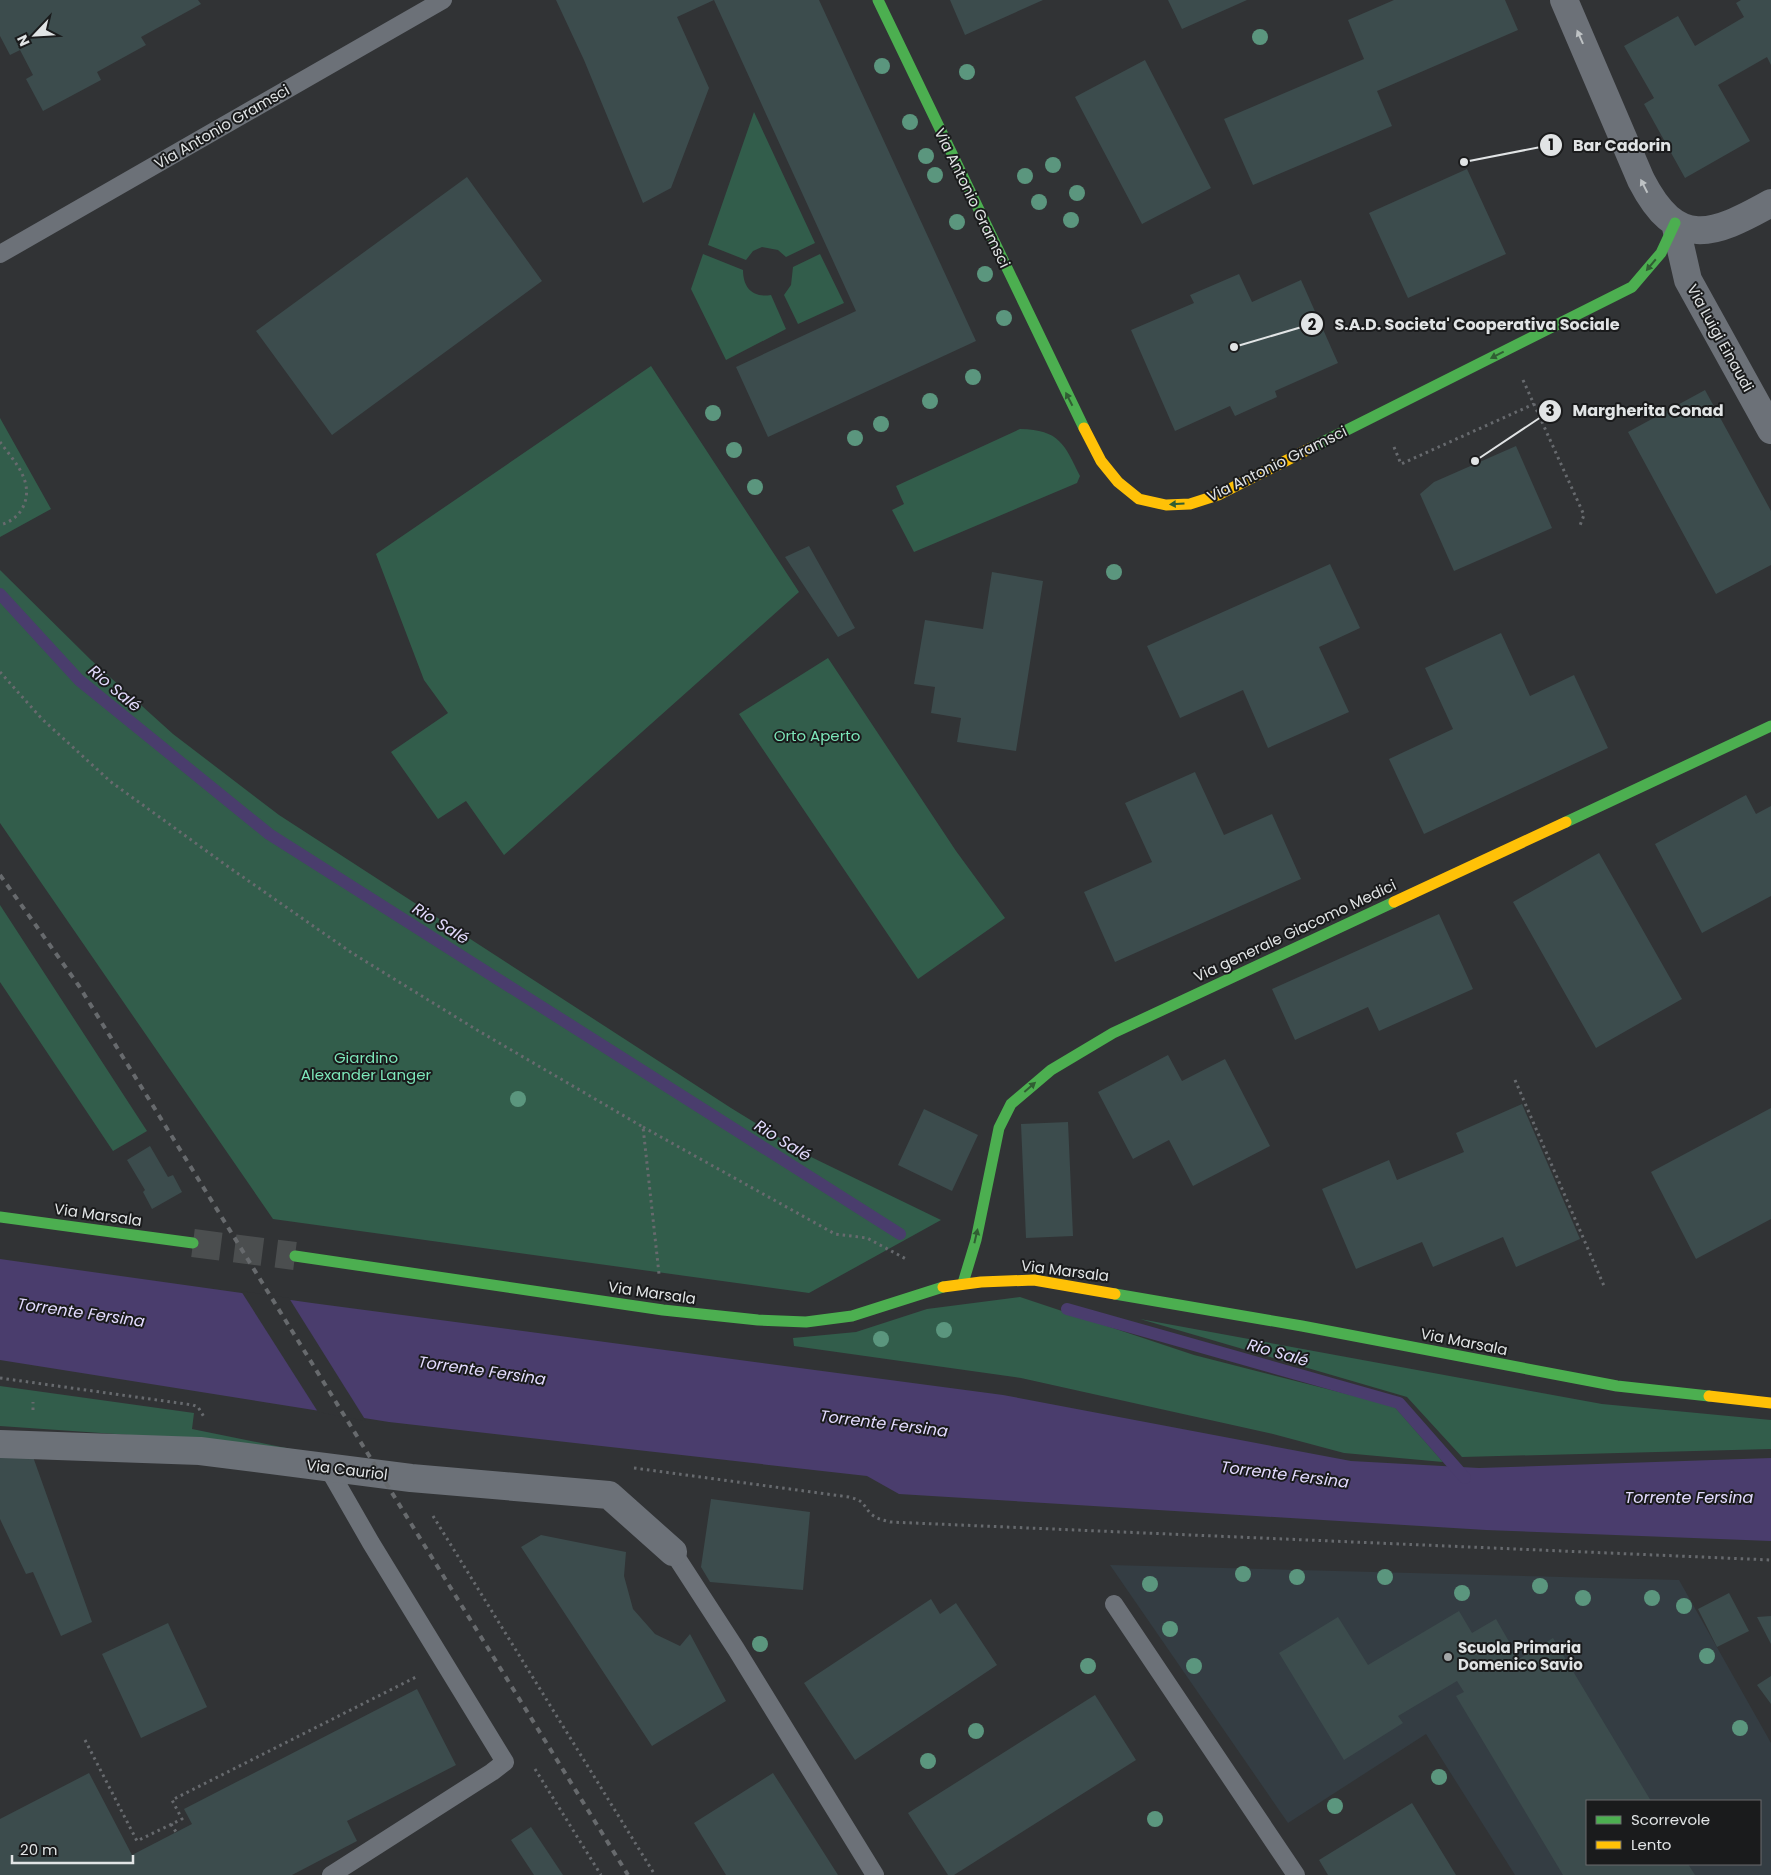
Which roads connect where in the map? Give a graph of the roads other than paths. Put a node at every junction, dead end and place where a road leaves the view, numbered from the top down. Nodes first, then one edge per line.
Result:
1 (443, 0) edge
2 (878, 0) edge
3 (1564, 0) edge
4 (1771, 203) edge
5 (1675, 223) junction
6 (0, 254) edge
7 (1771, 430) edge
8 (1771, 726) edge
9 (0, 1217) edge
10 (193, 1243) tunnel mouth
11 (296, 1256) tunnel mouth
12 (963, 1283) junction
13 (1771, 1403) edge
14 (0, 1444) edge
15 (328, 1468) junction
16 (673, 1552) joint
17 (1114, 1604) dead end
18 (331, 1875) edge
19 (875, 1875) edge
20 (1296, 1875) edge

1 - 6 lane, Via Antonio Gramsci
5 -> 2 street, Via Antonio Gramsci
5 -> 3 street
4 - 5 street
5 - 7 street, Via Luigi Einaudi
12 -> 8 street, Via generale Giacomo Medici
9 - 10 street, Via Marsala
11 - 12 street, Via Marsala
12 - 13 street, Via Marsala
14 - 15 street, Via Cauriol
15 - 16 street, Via Cauriol
15 - 18 lane
16 - 19 lane
17 - 20 lane

